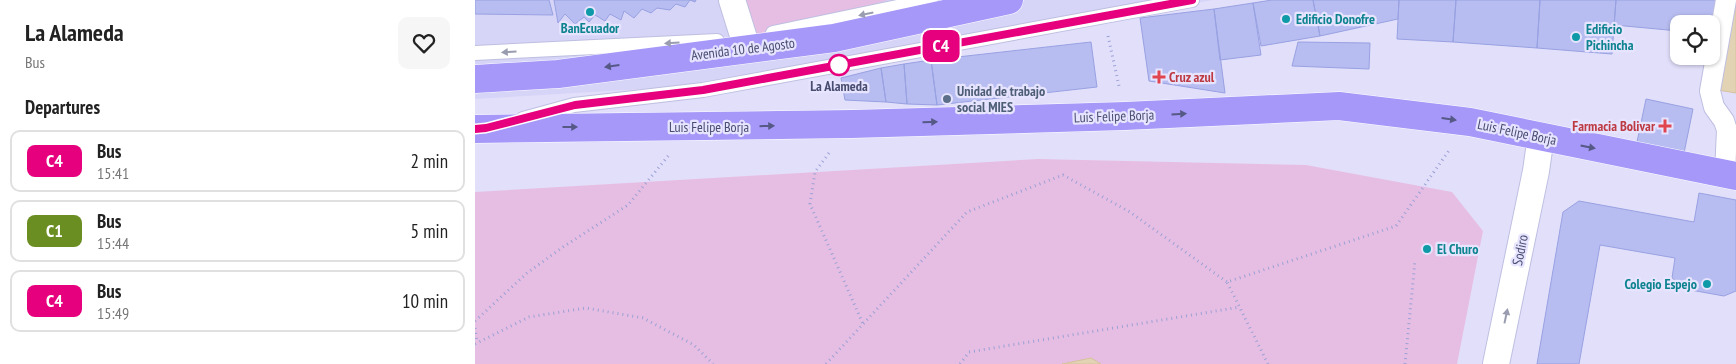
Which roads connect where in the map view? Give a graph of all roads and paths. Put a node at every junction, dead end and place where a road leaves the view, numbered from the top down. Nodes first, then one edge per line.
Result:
1 (732, 0) edge
2 (931, 0) edge
3 (1009, 0) edge
4 (1192, 0) edge
5 (1726, 0) edge
6 (1107, 33) dead end
7 (745, 44) junction
8 (475, 54) edge
9 (475, 79) edge
10 (1119, 91) dead end
11 (1470, 122) junction
12 (852, 124) junction
13 (480, 129) edge
14 (1541, 136) junction
15 (671, 152) dead end
16 (1730, 174) edge
17 (1415, 261) dead end
18 (1227, 282) junction
19 (1240, 307) junction
20 (475, 320) edge
21 (863, 324) junction
22 (475, 328) edge
23 (476, 343) edge
24 (713, 364) edge
25 (826, 364) edge
26 (960, 364) edge
27 (1268, 364) edge
28 (1405, 364) edge
29 (1496, 364) edge

1 - 7 street
2 -> 7 lane
3 - 7 main road, Avenida 10 de Agosto
4 - 13 lane
5 - 16 street
6 - 10 path
7 -> 8 lane
7 -> 9 main road, Avenida 10 de Agosto
12 -> 11 main road, Luis Felipe Borja
11 - 14 main road, Luis Felipe Borja
11 - 18 path
13 -> 12 main road, Luis Felipe Borja
12 - 21 path
14 -> 16 main road, Luis Felipe Borja
29 -> 14 street, Sodiro
15 - 20 path
17 - 28 path
18 - 19 path
18 - 21 path
19 - 26 path
19 - 27 path
21 - 25 path
22 - 23 path
23 - 24 path

